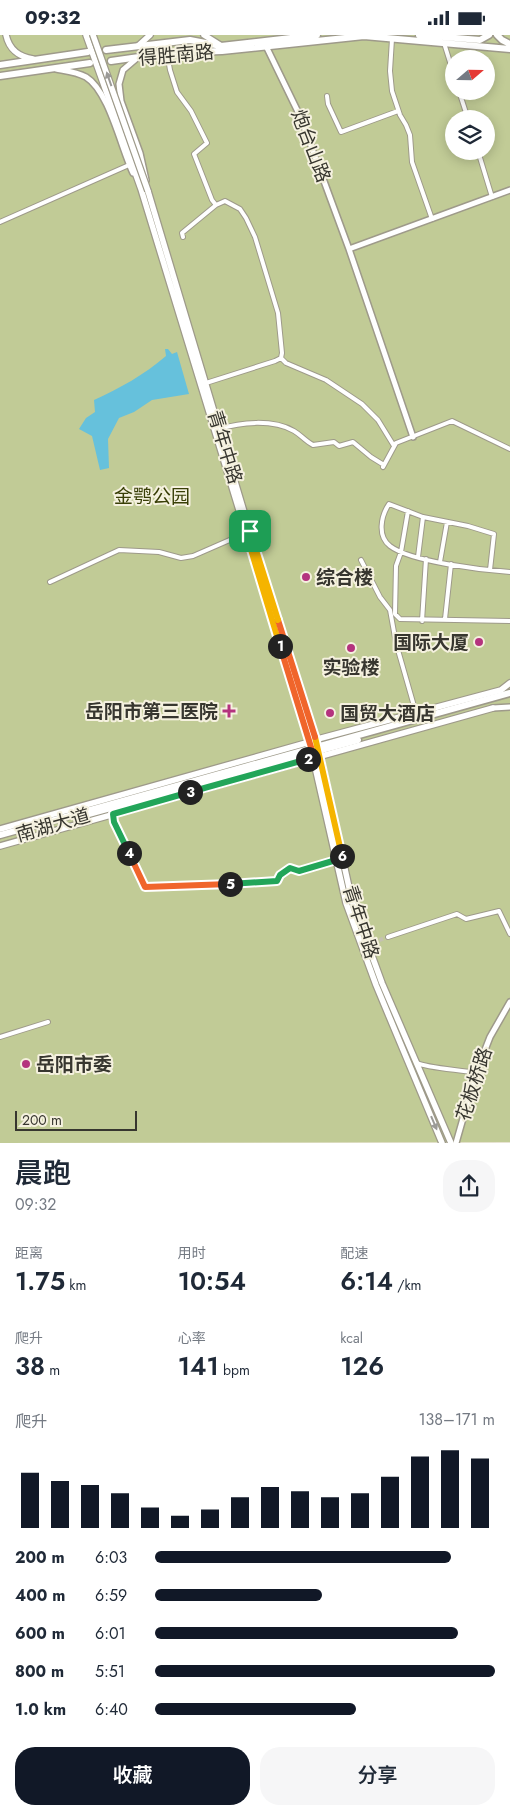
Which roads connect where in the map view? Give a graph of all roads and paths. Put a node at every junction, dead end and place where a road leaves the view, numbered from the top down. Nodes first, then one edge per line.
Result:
1 (6, 35) edge
2 (86, 35) edge
3 (93, 35) edge
4 (150, 35) edge
5 (204, 35) edge
6 (317, 35) edge
7 (419, 35) edge
8 (489, 35) edge
9 (497, 35) edge
10 (392, 38) junction
11 (444, 43) junction
12 (510, 44) edge
13 (138, 46) junction
14 (221, 46) junction
15 (266, 46) junction
16 (510, 49) edge
17 (106, 50) dead end
18 (446, 50) edge
19 (88, 52) dead end
20 (167, 53) junction
21 (137, 57) junction
22 (40, 60) junction
23 (111, 61) dead end
24 (90, 63) dead end
25 (0, 65) edge
26 (51, 69) junction
27 (0, 76) edge
28 (327, 96) dead end
29 (398, 111) junction
30 (481, 160) edge
31 (129, 165) junction
32 (145, 190) junction
33 (510, 190) edge
34 (492, 197) junction
35 (216, 205) junction
36 (432, 219) junction
37 (0, 222) edge
38 (183, 237) dead end
39 (349, 249) junction
40 (281, 358) junction
41 (206, 383) junction
42 (219, 429) junction
43 (413, 437) junction
44 (394, 446) junction
45 (510, 449) edge
46 (408, 511) junction
47 (423, 517) junction
48 (447, 522) junction
49 (248, 532) junction
50 (401, 551) junction
51 (418, 557) junction
52 (426, 559) junction
53 (361, 560) dead end
54 (440, 562) junction
55 (451, 564) junction
56 (490, 570) junction
57 (510, 572) edge
58 (50, 582) dead end
59 (445, 619) junction
60 (422, 621) junction
61 (510, 621) edge
62 (510, 683) edge
63 (510, 693) edge
64 (510, 697) edge
65 (510, 707) edge
66 (493, 708) joint
67 (416, 713) junction
68 (314, 748) junction
69 (113, 814) junction
70 (0, 829) edge
71 (0, 835) edge
72 (0, 840) edge
73 (0, 846) edge
74 (340, 859) junction
75 (510, 934) edge
76 (388, 937) tunnel mouth
77 (510, 1002) edge
78 (48, 1022) dead end
79 (0, 1037) edge
80 (414, 1062) junction
81 (476, 1073) junction
82 (442, 1143) edge
83 (451, 1143) edge
84 (456, 1143) edge

1 - 22 main road
2 - 32 main road, 青年中路
32 -> 3 main road, 青年中路, bridge
4 - 13 main road
5 - 14 main road
6 - 14 main road
7 - 8 main road
9 - 12 main road
10 - 11 main road, 得胜南路
10 - 15 main road, 得胜南路
10 - 29 street
11 - 16 main road, 得胜南路
11 - 18 street
13 - 14 main road
13 - 17 main road
15 - 20 main road, 得胜南路
15 - 39 street, 炮台山路
19 - 22 main road
20 - 21 main road, 得胜南路
20 - 35 street
21 - 23 main road, 得胜南路
21 - 32 street
22 - 25 main road
24 - 26 main road
26 - 27 main road
26 - 31 street
28 - 29 street
29 - 36 street
30 - 34 street
31 - 32 street
31 - 37 street
32 - 41 main road, 青年中路
32 - 49 main road, 青年中路
33 - 34 street
34 - 36 street
35 - 38 street
35 - 40 street
36 - 39 street
39 - 43 street, 炮台山路
40 - 41 street
40 - 44 street
41 - 42 main road, 青年中路
42 - 44 street
42 - 49 main road, 青年中路
43 - 44 street
43 - 45 street
46 - 47 street
46 - 50 street
46 - 50 street
47 - 48 street
47 - 51 street
48 - 54 street
48 - 56 street
49 - 58 street
49 - 68 main road, 青年中路
50 - 51 street
50 - 60 street
51 - 52 street
52 - 54 street
52 - 60 street
53 - 67 street
54 - 55 street
55 - 56 street
55 - 59 street
56 - 57 street
59 - 60 street
59 - 61 street
62 - 67 main road
63 - 68 main road, 南湖大道
64 - 68 main road, 南湖大道
65 - 66 street
66 - 68 main road
67 - 68 main road
68 - 69 main road
68 - 70 main road
68 - 71 main road, 南湖大道
68 - 72 main road, 南湖大道
68 - 74 main road, 青年中路
69 - 73 main road
69 - 74 street
74 - 80 main road, 青年中路
74 -> 82 main road, 青年中路
75 - 76 street
77 - 81 street, 花板桥路
78 - 79 street
80 - 81 street
80 - 83 main road, 青年中路
81 - 84 street, 花板桥路

